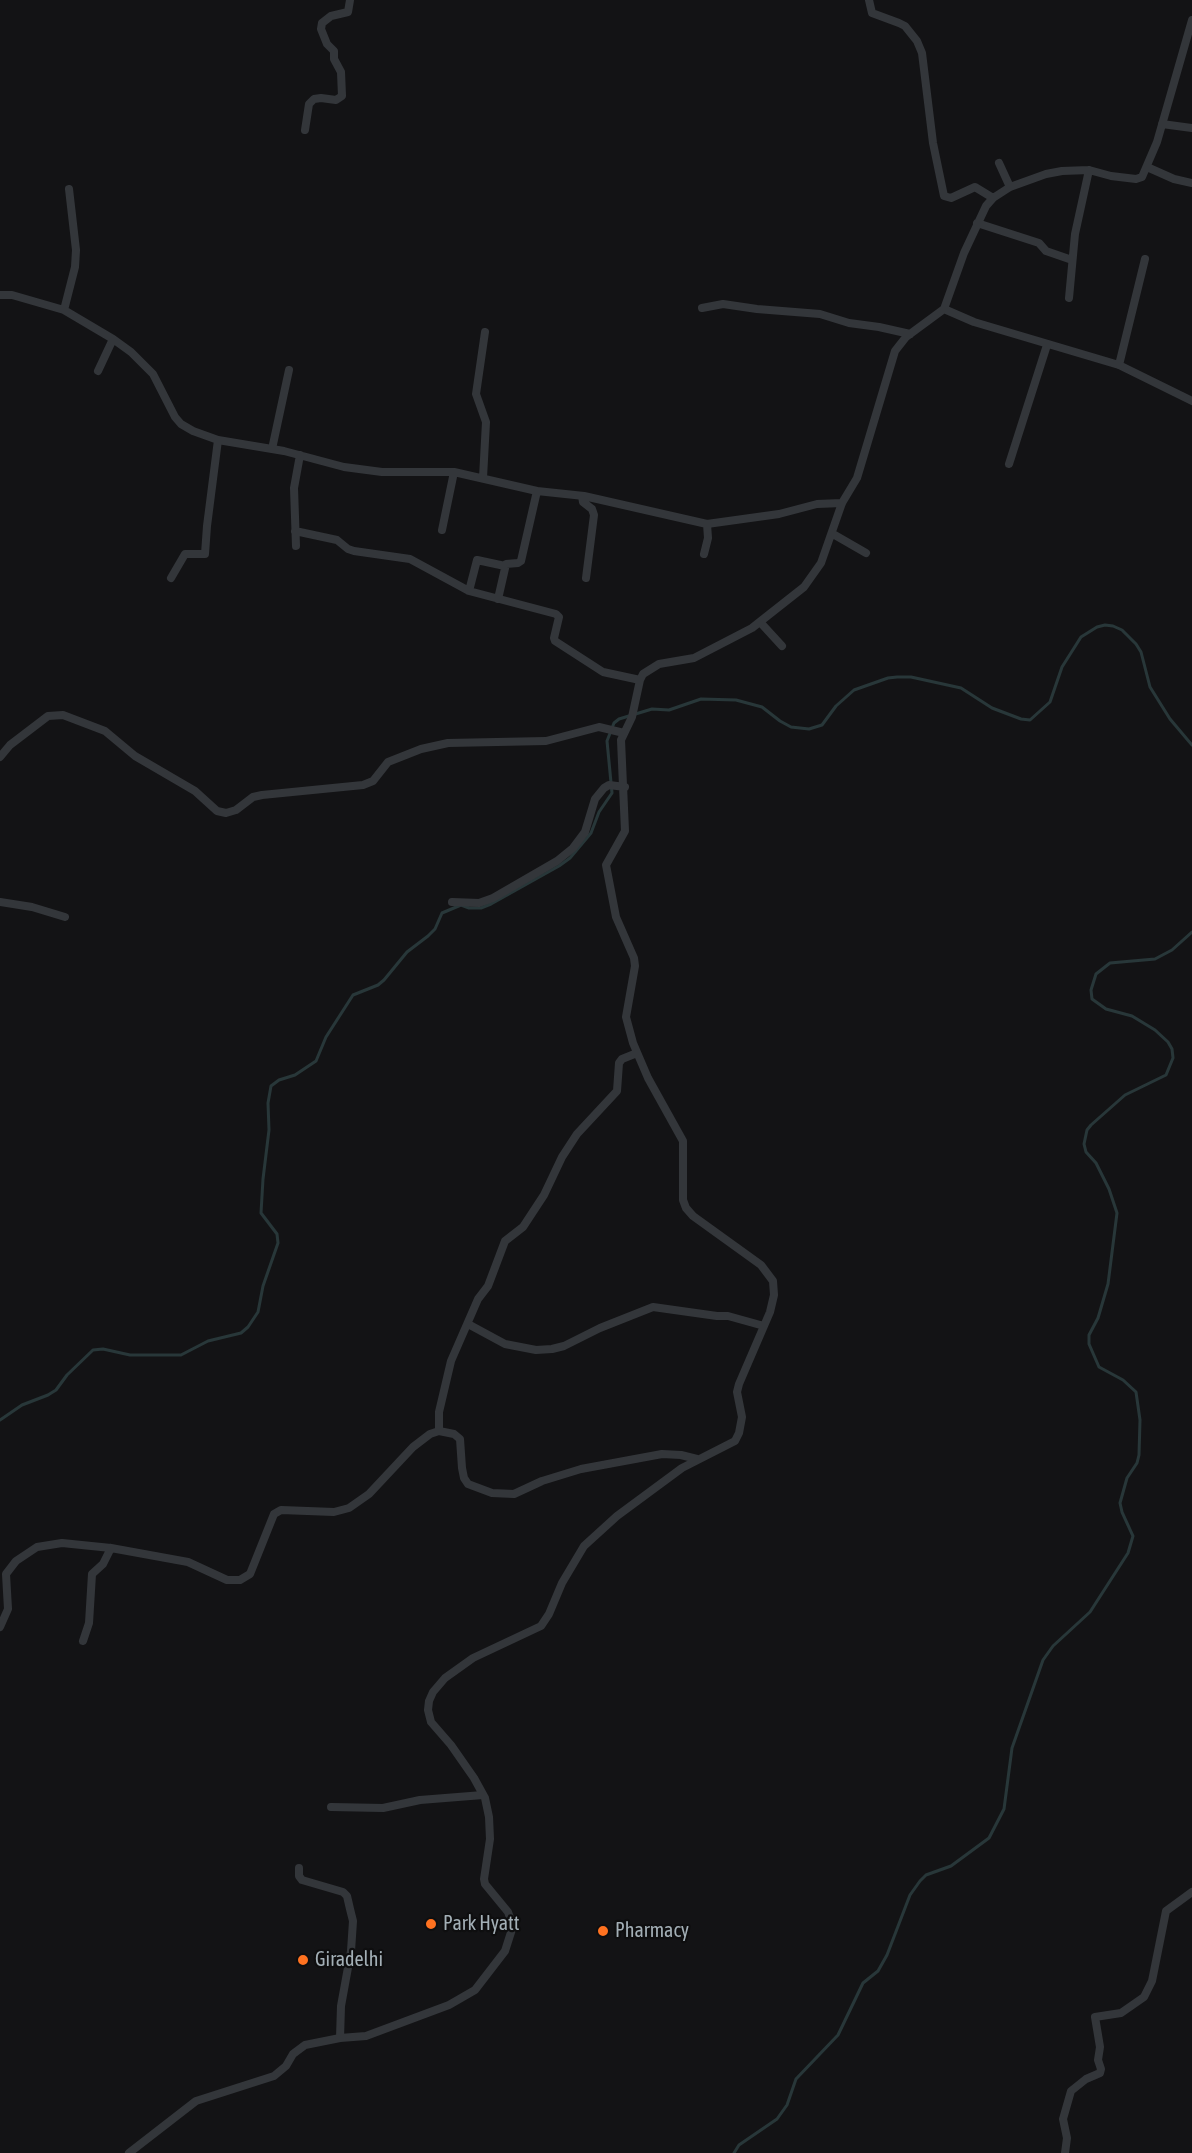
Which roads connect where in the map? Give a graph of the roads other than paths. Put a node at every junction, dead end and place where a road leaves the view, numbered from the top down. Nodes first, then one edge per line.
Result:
1 (350, 0) edge
2 (869, 0) edge
3 (1192, 20) edge
4 (1162, 124) junction
5 (1192, 128) edge
6 (304, 130) dead end
7 (999, 163) dead end
8 (1147, 167) junction
9 (1089, 170) junction
10 (1192, 183) edge
11 (1010, 187) junction
12 (69, 189) dead end
13 (993, 198) junction
14 (977, 223) junction
15 (1145, 259) dead end
16 (1072, 260) junction
17 (0, 295) edge
18 (1069, 298) dead end
19 (702, 308) dead end
20 (944, 309) junction
21 (64, 310) junction
22 (485, 332) dead end
23 (910, 334) junction
24 (113, 339) junction
25 (1047, 345) junction
26 (1119, 365) junction
27 (289, 370) dead end
28 (98, 371) dead end
29 (1192, 401) edge
30 (218, 441) junction
31 (272, 449) junction
32 (300, 455) junction
33 (1008, 464) dead end
34 (453, 472) junction
35 (483, 478) junction
36 (537, 491) junction
37 (582, 496) junction
38 (842, 503) junction
39 (707, 524) junction
40 (442, 530) dead end
41 (295, 531) junction
42 (833, 534) junction
43 (296, 546) dead end
44 (866, 553) dead end
45 (704, 554) dead end
46 (505, 566) junction
47 (171, 578) dead end
48 (586, 578) dead end
49 (469, 591) junction
50 (498, 599) junction
51 (760, 622) junction
52 (782, 645) dead end
53 (640, 680) junction
54 (620, 733) junction
55 (0, 758) edge
56 (617, 786) junction
57 (0, 902) edge
58 (452, 902) dead end
59 (65, 916) dead end
60 (638, 1053) junction
61 (468, 1324) junction
62 (764, 1326) junction
63 (439, 1431) junction
64 (697, 1459) junction
65 (111, 1548) junction
66 (0, 1627) edge
67 (83, 1641) dead end
68 (483, 1795) junction
69 (331, 1807) dead end
70 (299, 1868) dead end
71 (1192, 1892) edge
72 (340, 2038) junction
73 (129, 2153) edge
74 (1065, 2153) edge

1 - 6 street
2 - 13 street
3 - 4 street
4 - 5 street
4 - 8 street
7 - 11 street
8 - 9 street
8 - 10 street
9 - 11 street
9 - 16 street
11 - 13 street
12 - 21 street
13 - 14 street
14 - 16 street
14 - 20 street
15 - 26 street
16 - 18 street
17 - 21 street
19 - 23 street
20 - 23 street
20 - 25 street
21 - 24 street
22 - 35 street
23 - 38 street
24 - 28 street
24 - 30 street
25 - 26 street
25 - 33 street
26 - 29 street
27 - 31 street
30 - 31 street
30 - 47 street
31 - 32 street
32 - 34 street
32 - 41 street
34 - 35 street
34 - 40 street
35 - 36 street
36 - 37 street
36 - 46 street
37 - 39 street
37 - 48 street
38 - 39 street
38 - 42 street
39 - 45 street
41 - 43 street
41 - 49 street
42 - 44 street
42 - 51 street
46 - 49 street
46 - 50 street
49 - 50 street
50 - 53 street
51 - 52 street
51 - 53 street
53 - 54 street
54 - 55 street
54 - 56 street
56 - 58 street
56 - 60 street
57 - 59 street
60 - 61 street
60 - 62 street
61 - 62 street
61 - 63 street
62 - 64 street
63 - 64 street
63 - 65 street
64 - 68 street
65 - 66 street
65 - 67 street
68 - 69 street
68 - 72 street
70 - 72 street
71 - 74 street
72 - 73 street

